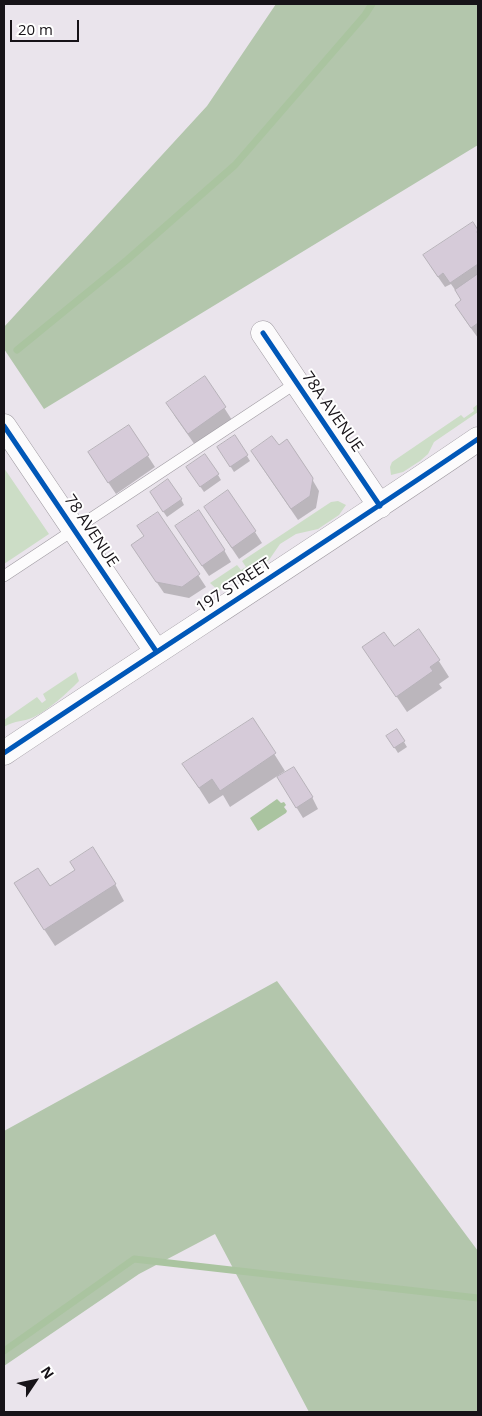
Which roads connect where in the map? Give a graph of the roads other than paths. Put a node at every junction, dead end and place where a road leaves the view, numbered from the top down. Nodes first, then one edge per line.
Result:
1 (263, 333) dead end
2 (296, 383) junction
3 (4, 426) edge
4 (478, 439) edge
5 (380, 506) junction
6 (74, 529) junction
7 (4, 576) edge
8 (156, 651) junction
9 (4, 753) edge

1 - 2 street, 78A AVENUE
2 - 5 street, 78A AVENUE
2 - 6 lane
3 - 6 street, 78 AVENUE
4 - 5 street, 197 STREET
5 - 8 street, 197 STREET
6 - 7 lane
6 - 8 street, 78 AVENUE
8 - 9 street, 197 STREET

